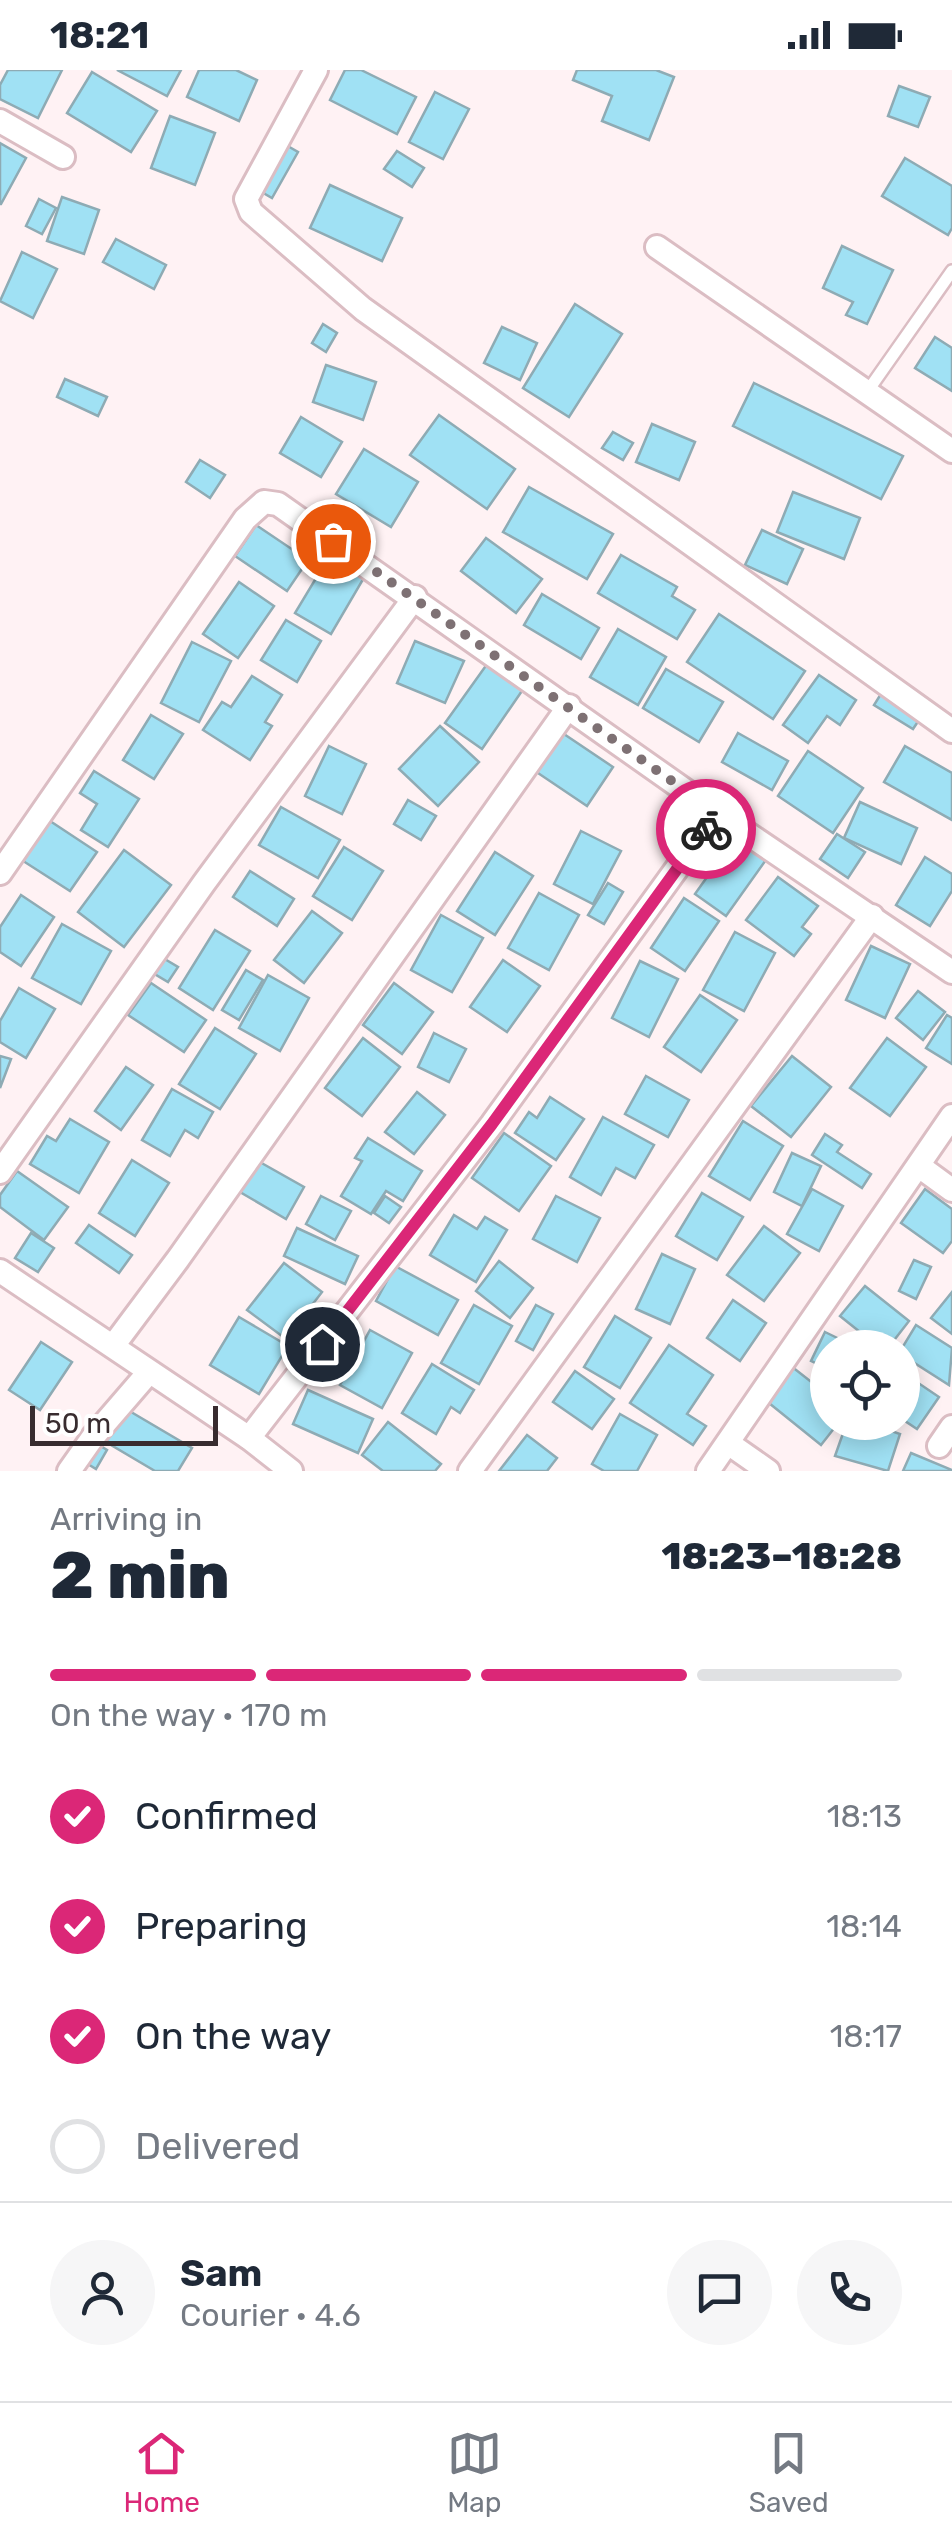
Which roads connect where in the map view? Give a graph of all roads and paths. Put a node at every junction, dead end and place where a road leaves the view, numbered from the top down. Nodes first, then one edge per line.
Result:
1 (316, 70) edge
2 (0, 120) edge
3 (63, 157) dead end
4 (657, 247) dead end
5 (952, 272) edge
6 (867, 392) junction
7 (952, 451) edge
8 (415, 597) junction
9 (570, 706) junction
10 (952, 731) edge
11 (717, 813) junction
12 (0, 873) edge
13 (872, 916) junction
14 (952, 972) edge
15 (952, 1116) edge
16 (919, 1166) junction
17 (0, 1172) edge
18 (952, 1190) edge
19 (0, 1271) edge
20 (113, 1346) junction
21 (150, 1372) junction
22 (249, 1438) junction
23 (728, 1443) junction
24 (69, 1471) edge
25 (291, 1471) edge
26 (470, 1471) edge
27 (708, 1471) edge
28 (768, 1471) edge

1 - 10 street
2 - 3 street
4 - 6 street
5 - 6 lane
6 - 7 street
8 - 9 street
8 - 12 street
8 - 17 street
9 - 11 street
9 - 20 street
11 - 13 street
11 - 22 street
13 - 14 street
13 - 26 street
15 - 16 street
16 - 18 street
16 - 23 street
19 - 20 street
20 - 21 street
21 - 22 street
21 - 24 street
22 - 25 street
23 - 27 street
23 - 28 street

